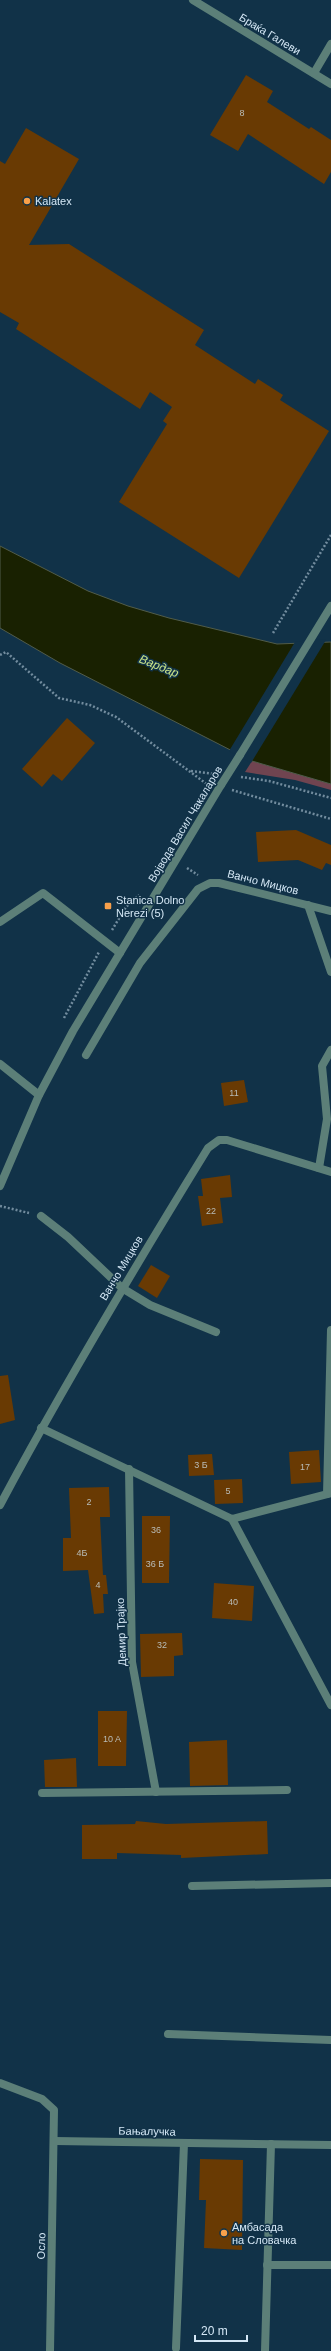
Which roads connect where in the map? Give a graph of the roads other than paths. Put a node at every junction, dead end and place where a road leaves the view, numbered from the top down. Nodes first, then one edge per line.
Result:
1 (194, 0) edge
2 (331, 44) edge
3 (314, 73) junction
4 (331, 84) edge
5 (331, 606) edge
6 (308, 905) junction
7 (331, 911) edge
8 (0, 922) edge
9 (120, 952) junction
10 (331, 972) edge
11 (331, 1050) edge
12 (86, 1054) dead end
13 (0, 1064) edge
14 (39, 1095) junction
15 (319, 1168) junction
16 (331, 1172) edge
17 (0, 1186) edge
18 (41, 1216) road end
19 (122, 1288) junction
20 (331, 1330) edge
21 (216, 1332) dead end
22 (41, 1428) junction
23 (129, 1469) junction
24 (329, 1493) edge
25 (0, 1505) edge
26 (232, 1519) junction
27 (331, 1705) edge
28 (287, 1790) dead end
29 (156, 1792) junction
30 (42, 1793) dead end
31 (331, 1883) edge
32 (192, 1886) dead end
33 (168, 2034) dead end
34 (331, 2040) edge
35 (0, 2083) edge
36 (55, 2141) junction
37 (184, 2143) junction
38 (271, 2144) junction
39 (331, 2145) edge
40 (267, 2265) junction
41 (331, 2265) edge
42 (176, 2348) dead end
43 (50, 2351) edge
44 (265, 2351) edge

1 - 3 street, Браќа Галеви
2 - 3 street
3 - 4 street, Браќа Галеви
5 - 9 street, Војвода Васил Чакаларов, bridge
6 - 7 street, Ванчо Мицков
6 - 10 street
6 - 12 street, Ванчо Мицков
8 - 9 street
9 - 14 street, Војвода Васил Чакаларов
11 - 15 street
13 - 14 street
14 - 17 street, Војвода Васил Чакаларов
15 - 16 street, Ванчо Мицков
15 - 19 street, Ванчо Мицков
18 - 19 street
19 - 21 street
19 - 22 street, Ванчо Мицков
20 - 24 street
22 - 23 street
22 - 25 street, Ванчо Мицков
23 - 26 street
23 - 29 street, Демир Трајко
24 - 26 street
26 - 27 street
28 - 29 street
29 - 30 street
31 - 32 street
33 - 34 street
35 - 36 street
36 - 37 street, Бањалучка
36 - 43 street, Осло
37 - 38 street, Бањалучка
37 - 42 street
38 - 39 street, Бањалучка
38 - 40 street
40 - 41 street
40 - 44 street

